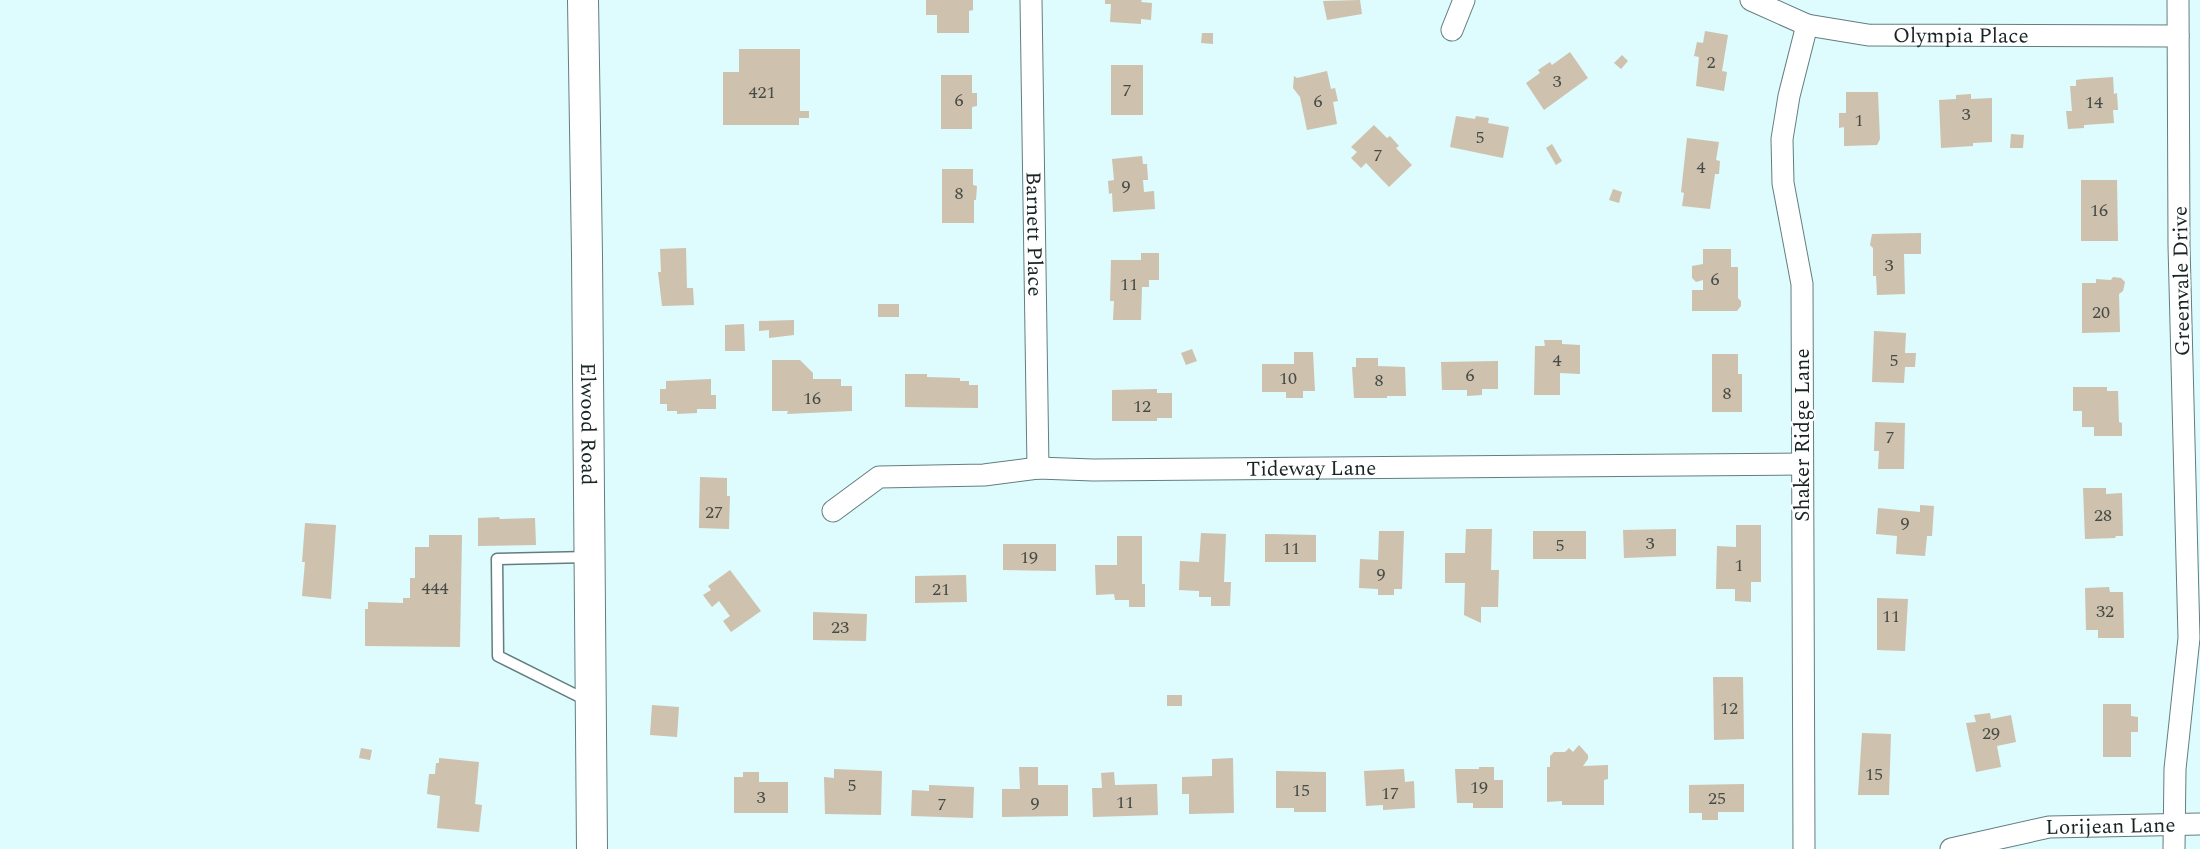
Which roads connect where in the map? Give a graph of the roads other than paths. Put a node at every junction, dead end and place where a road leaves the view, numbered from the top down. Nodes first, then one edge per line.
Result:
1 (583, 0) edge
2 (1031, 0) edge
3 (1464, 0) edge
4 (1751, 0) edge
5 (2178, 0) edge
6 (1807, 24) junction
7 (1452, 30) dead end
8 (2178, 36) junction
9 (1802, 464) junction
10 (1038, 468) junction
11 (833, 511) dead end
12 (590, 557) junction
13 (591, 703) junction
14 (2174, 824) junction
15 (2200, 824) edge
16 (592, 849) edge
17 (1804, 849) edge
18 (1951, 849) edge
19 (2174, 849) edge

1 - 12 main road, Elwood Road
2 - 10 street, Barnett Place
3 - 7 street
4 - 6 street, Olympia Place
5 - 8 street, Greenvale Drive
6 - 8 street, Olympia Place
6 - 9 street, Shaker Ridge Lane
8 - 14 street, Greenvale Drive
9 - 10 street, Tideway Lane
9 - 17 street, Shaker Ridge Lane
10 - 11 street, Tideway Lane
12 - 13 main road, Elwood Road
12 - 13 lane
13 - 16 main road, Elwood Road
14 - 15 street, Lorijean Lane
14 - 18 street, Lorijean Lane
14 - 19 street, Greenvale Drive

